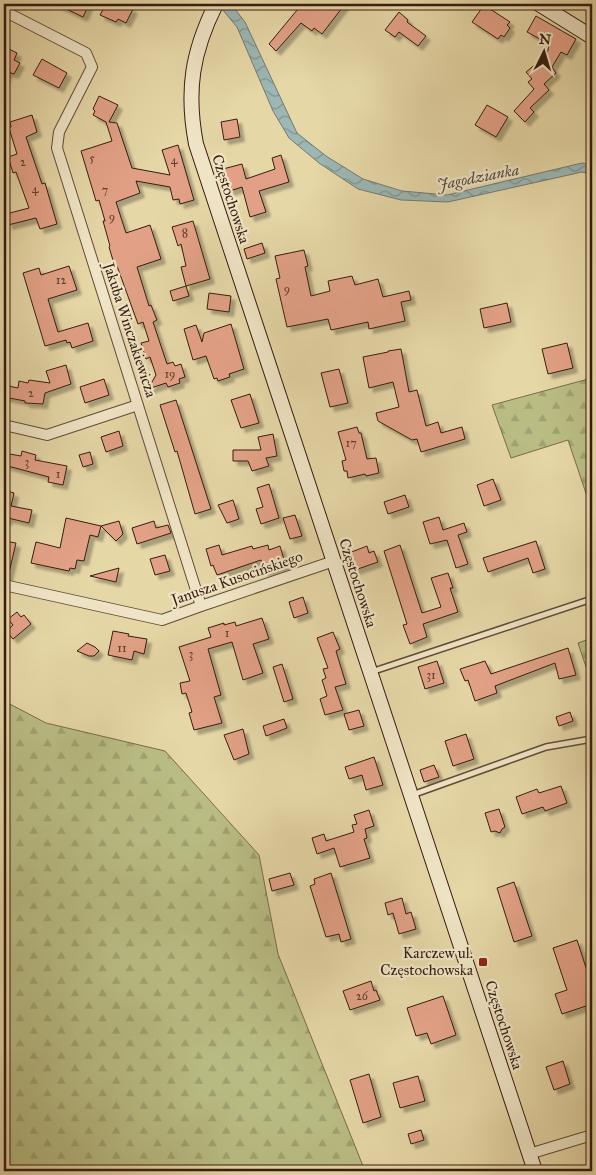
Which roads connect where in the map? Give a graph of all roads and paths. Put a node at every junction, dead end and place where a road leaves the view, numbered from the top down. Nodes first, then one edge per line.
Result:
1 (216, 4) edge
2 (539, 4) edge
3 (4, 11) edge
4 (592, 38) edge
5 (138, 405) junction
6 (4, 425) edge
7 (334, 561) junction
8 (4, 585) edge
9 (592, 599) edge
10 (201, 606) junction
11 (371, 672) junction
12 (592, 740) edge
13 (411, 795) junction
14 (592, 1135) edge
15 (529, 1154) junction
16 (535, 1171) edge

1 - 7 main road, Częstochowska
2 - 4 main road
3 - 5 street, Jakuba Winczakiewicza
5 - 6 street
5 - 10 street, Jakuba Winczakiewicza
7 - 10 street, Janusza Kusocińskiego
7 - 11 main road, Częstochowska
8 - 10 street, Janusza Kusocińskiego
9 - 11 lane
11 - 13 main road, Częstochowska
12 - 13 lane
13 - 15 main road, Częstochowska
14 - 15 street
15 - 16 main road, Częstochowska

